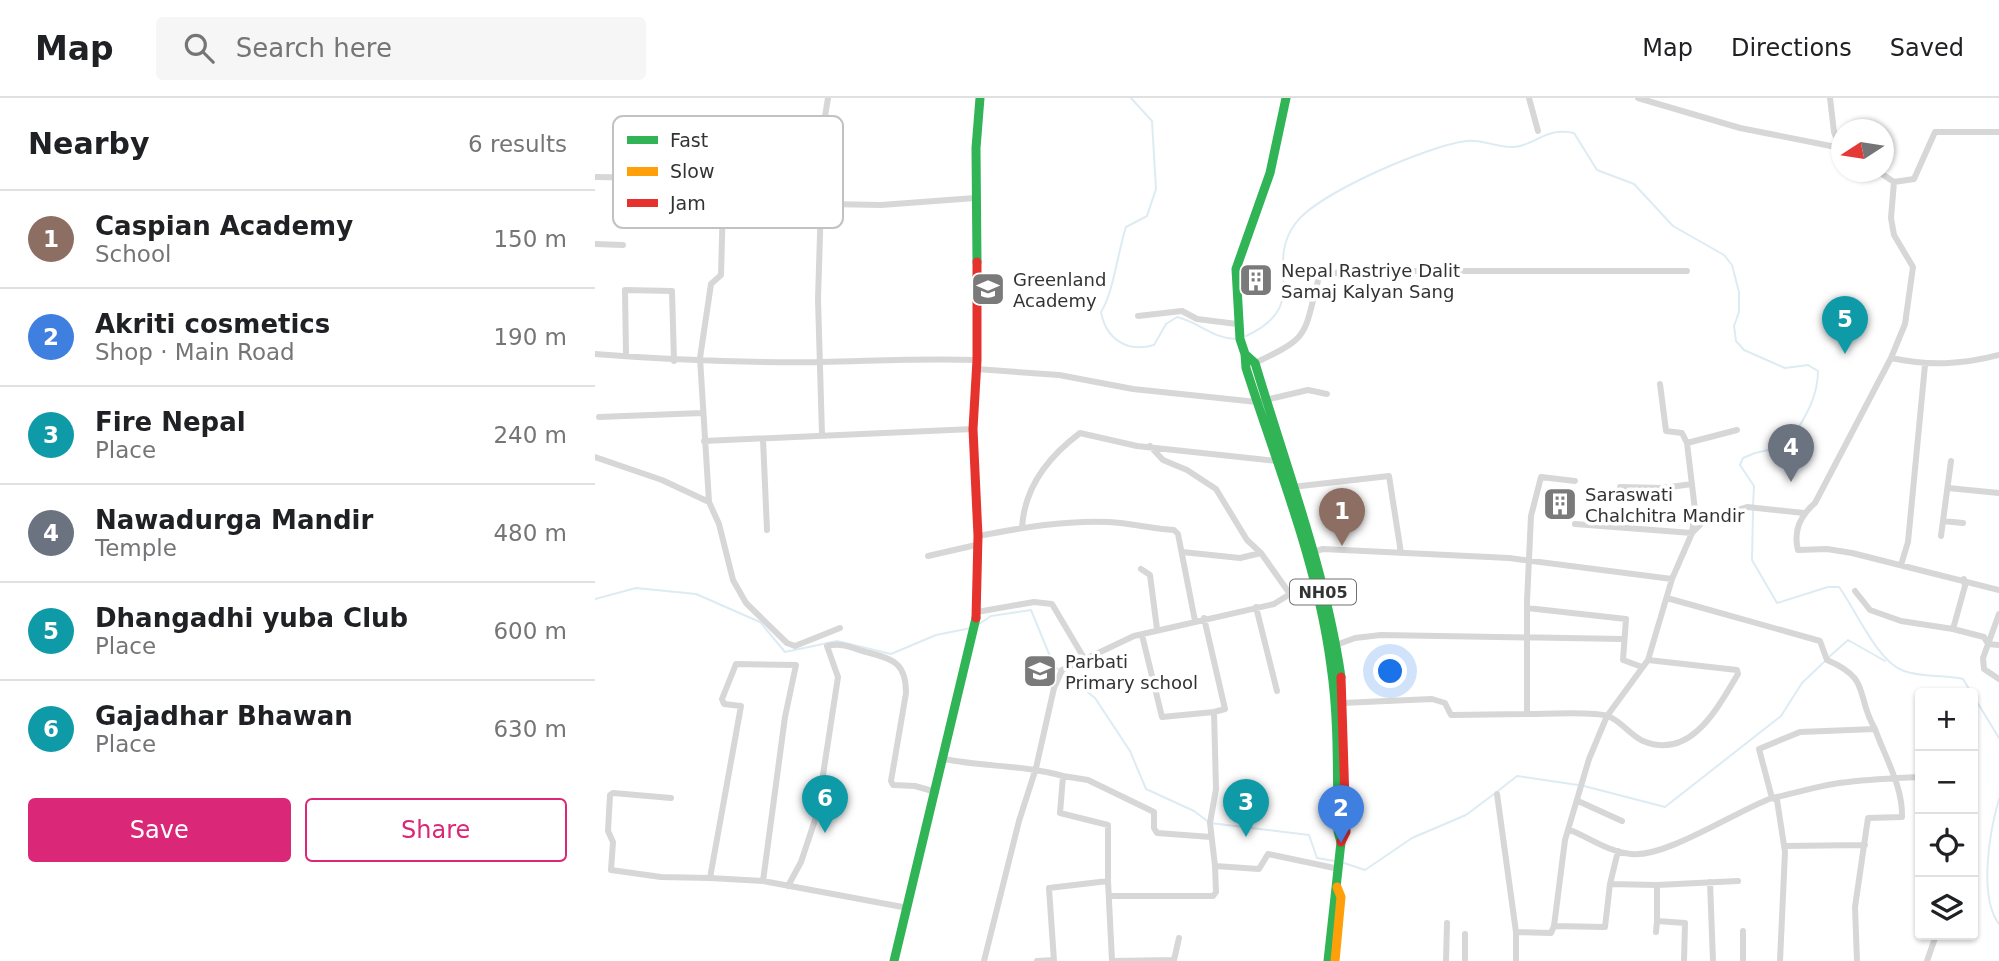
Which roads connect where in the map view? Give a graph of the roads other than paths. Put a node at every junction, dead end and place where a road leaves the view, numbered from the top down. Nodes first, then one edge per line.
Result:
1 (828, 98) edge
2 (980, 98) edge
3 (1286, 98) edge
4 (1529, 98) edge
5 (1638, 98) edge
6 (1830, 98) edge
7 (825, 116) edge
8 (1832, 119) edge
9 (1538, 131) dead end
10 (1999, 132) edge
11 (1831, 146) edge
12 (595, 177) edge
13 (613, 177) edge
14 (1893, 182) edge
15 (1894, 182) edge
16 (975, 198) junction
17 (843, 203) edge
18 (722, 228) edge
19 (819, 228) edge
20 (595, 244) edge
21 (623, 245) dead end
22 (1687, 271) dead end
23 (1138, 316) dead end
24 (1237, 324) junction
25 (595, 354) edge
26 (626, 354) junction
27 (1245, 354) junction
28 (1999, 355) edge
29 (701, 358) junction
30 (1891, 358) junction
31 (674, 361) junction
32 (821, 362) junction
33 (1255, 363) junction
34 (977, 365) junction
35 (1925, 365) junction
36 (1660, 384) dead end
37 (1327, 394) dead end
38 (1261, 402) junction
39 (702, 413) junction
40 (599, 417) dead end
41 (973, 429) junction
42 (1737, 430) dead end
43 (822, 435) junction
44 (763, 439) junction
45 (704, 442) junction
46 (1687, 443) junction
47 (1150, 446) junction
48 (595, 457) edge
49 (1276, 461) junction
50 (1951, 461) dead end
51 (1575, 481) dead end
52 (1692, 484) junction
53 (1292, 487) junction
54 (1620, 488) dead end
55 (1948, 488) junction
56 (1999, 492) edge
57 (709, 502) junction
58 (1804, 513) junction
59 (1943, 521) junction
60 (1963, 523) dead end
61 (1575, 524) dead end
62 (1022, 528) junction
63 (767, 530) dead end
64 (1692, 533) junction
65 (1941, 536) dead end
66 (977, 541) junction
67 (1182, 552) junction
68 (1261, 553) junction
69 (1310, 553) junction
70 (1401, 553) junction
71 (928, 556) dead end
72 (1529, 563) junction
73 (1901, 565) junction
74 (1141, 569) dead end
75 (1672, 579) junction
76 (1964, 579) junction
77 (1999, 590) edge
78 (1315, 592) junction
79 (1854, 592) dead end
80 (1290, 594) junction
81 (1667, 598) junction
82 (1256, 607) junction
83 (1527, 608) junction
84 (977, 612) junction
85 (1999, 614) edge
86 (1204, 618) junction
87 (1195, 621) junction
88 (840, 628) dead end
89 (1157, 629) junction
90 (1953, 629) junction
91 (1142, 635) junction
92 (1527, 638) junction
93 (1623, 639) junction
94 (1988, 643) junction
95 (1336, 645) junction
96 (1999, 645) edge
97 (1084, 658) junction
98 (1647, 660) junction
99 (1642, 667) junction
100 (1999, 679) edge
101 (1277, 691) dead end
102 (1340, 704) junction
103 (1214, 712) junction
104 (1527, 714) junction
105 (1607, 716) junction
106 (1875, 729) junction
107 (944, 760) junction
108 (1036, 768) junction
109 (1063, 776) junction
110 (1915, 777) edge
111 (1892, 778) junction
112 (936, 792) junction
113 (1497, 794) dead end
114 (671, 798) dead end
115 (1772, 798) junction
116 (1578, 801) junction
117 (1622, 821) dead end
118 (1570, 830) junction
119 (1211, 838) junction
120 (1865, 845) junction
121 (1784, 846) junction
122 (1618, 851) junction
123 (1215, 866) junction
124 (1339, 868) junction
125 (710, 878) junction
126 (763, 881) junction
127 (1108, 881) junction
128 (1738, 881) dead end
129 (1710, 882) junction
130 (1610, 884) junction
131 (1657, 885) junction
132 (789, 886) junction
133 (1337, 887) junction
134 (1109, 897) junction
135 (909, 908) junction
136 (1657, 920) junction
137 (1447, 923) dead end
138 (1554, 926) junction
139 (1743, 931) dead end
140 (1516, 932) junction
141 (1656, 932) dead end
142 (1465, 934) dead end
143 (1179, 938) dead end
144 (1934, 940) edge
145 (1054, 960) edge
146 (894, 961) edge
147 (984, 961) edge
148 (1037, 961) edge
149 (1328, 961) edge
150 (1335, 961) edge
151 (1446, 961) edge
152 (1465, 961) edge
153 (1516, 961) edge
154 (1684, 961) edge
155 (1713, 961) edge
156 (1743, 961) edge
157 (1780, 961) edge
158 (1857, 961) edge
159 (1927, 961) edge

1 - 7 street
2 - 16 main road
3 - 24 main road, NH05
4 - 9 street
5 - 11 street
6 - 8 street
10 - 15 street
12 - 13 street
14 - 30 street
16 - 17 street
16 - 34 main road
18 - 29 street
19 - 32 street
20 - 21 street
22 - 33 street
23 - 24 street
24 - 27 main road, NH05
25 - 26 street
26 - 31 street
26 - 31 street
27 - 33 main road
27 - 38 main road, NH05
28 - 35 street
29 - 31 street
29 - 32 street
29 - 39 street
30 - 35 street
30 - 58 street
32 - 34 street
32 - 43 street
33 - 38 main road, NH05
34 - 38 street
34 - 41 main road
35 - 73 street
36 - 46 street
37 - 38 street
38 - 49 main road, NH05
38 - 53 main road, NH05
39 - 40 street
39 - 45 street
41 - 43 street
41 - 66 main road
42 - 46 street
43 - 44 street
44 - 45 street
44 - 63 street
45 - 57 street
46 - 52 street
47 - 49 street
47 - 62 street
47 - 68 street
48 - 57 street
49 - 69 main road, NH05
50 - 55 street
51 - 72 street
52 - 54 street
52 - 64 street
53 - 69 main road, NH05
53 - 70 street
55 - 56 street
55 - 59 street
57 - 88 street
58 - 64 street
58 - 73 street
59 - 60 street
59 - 65 street
61 - 64 street
62 - 66 street
62 - 67 street
64 - 75 street
66 - 71 street
66 - 84 main road
67 - 68 street
67 - 87 street
68 - 80 street
69 - 70 street
69 - 78 main road, NH05
69 - 95 main road, NH05
70 - 72 street
72 - 75 street
72 - 83 street
73 - 76 street
74 - 89 street
75 - 81 street
76 - 77 street
76 - 90 street
78 - 80 street
78 - 102 main road, NH05
79 - 90 street
80 - 82 street
81 - 98 street
81 - 106 street
82 - 86 street
82 - 101 street
83 - 92 street
83 - 93 street
84 - 97 street
84 - 107 main road
85 - 94 street
86 - 87 street
86 - 103 street
87 - 89 street
89 - 91 street
90 - 94 street
91 - 97 street
91 - 103 street
92 - 93 street
92 - 95 street
92 - 104 street
93 - 99 street
94 - 96 street
94 - 100 street
95 - 102 main road, NH05
97 - 108 street
98 - 99 street
98 - 105 street
99 - 105 street
102 - 104 street
102 - 124 main road, NH05
103 - 119 street
104 - 105 street
105 - 116 street
106 - 111 street
106 - 115 street
107 - 108 street
107 - 112 main road
108 - 109 street
108 - 147 street
109 - 119 street
109 - 127 street
110 - 111 street
111 - 115 street
111 - 120 street
112 - 132 street
112 - 135 main road
113 - 140 street
114 - 125 street
115 - 121 street
115 - 122 street
116 - 117 street
116 - 118 street
118 - 122 street
118 - 138 street
119 - 123 street
120 - 121 street
120 - 158 street
121 - 157 street
122 - 130 street
123 - 124 street
123 - 134 street
124 - 133 main road, NH05
125 - 126 street
125 - 126 street
126 - 132 street
127 - 134 street
127 - 145 street
128 - 129 street
129 - 131 street
129 - 155 street
130 - 131 street
130 - 138 street
131 - 136 street
132 - 135 street
133 - 149 main road, NH05
133 - 150 main road, NH05
134 - 143 street
135 - 146 main road
136 - 141 street
136 - 154 street
137 - 151 street
138 - 140 street
139 - 156 street
140 - 153 street
142 - 152 street
144 - 159 street
145 - 148 street

